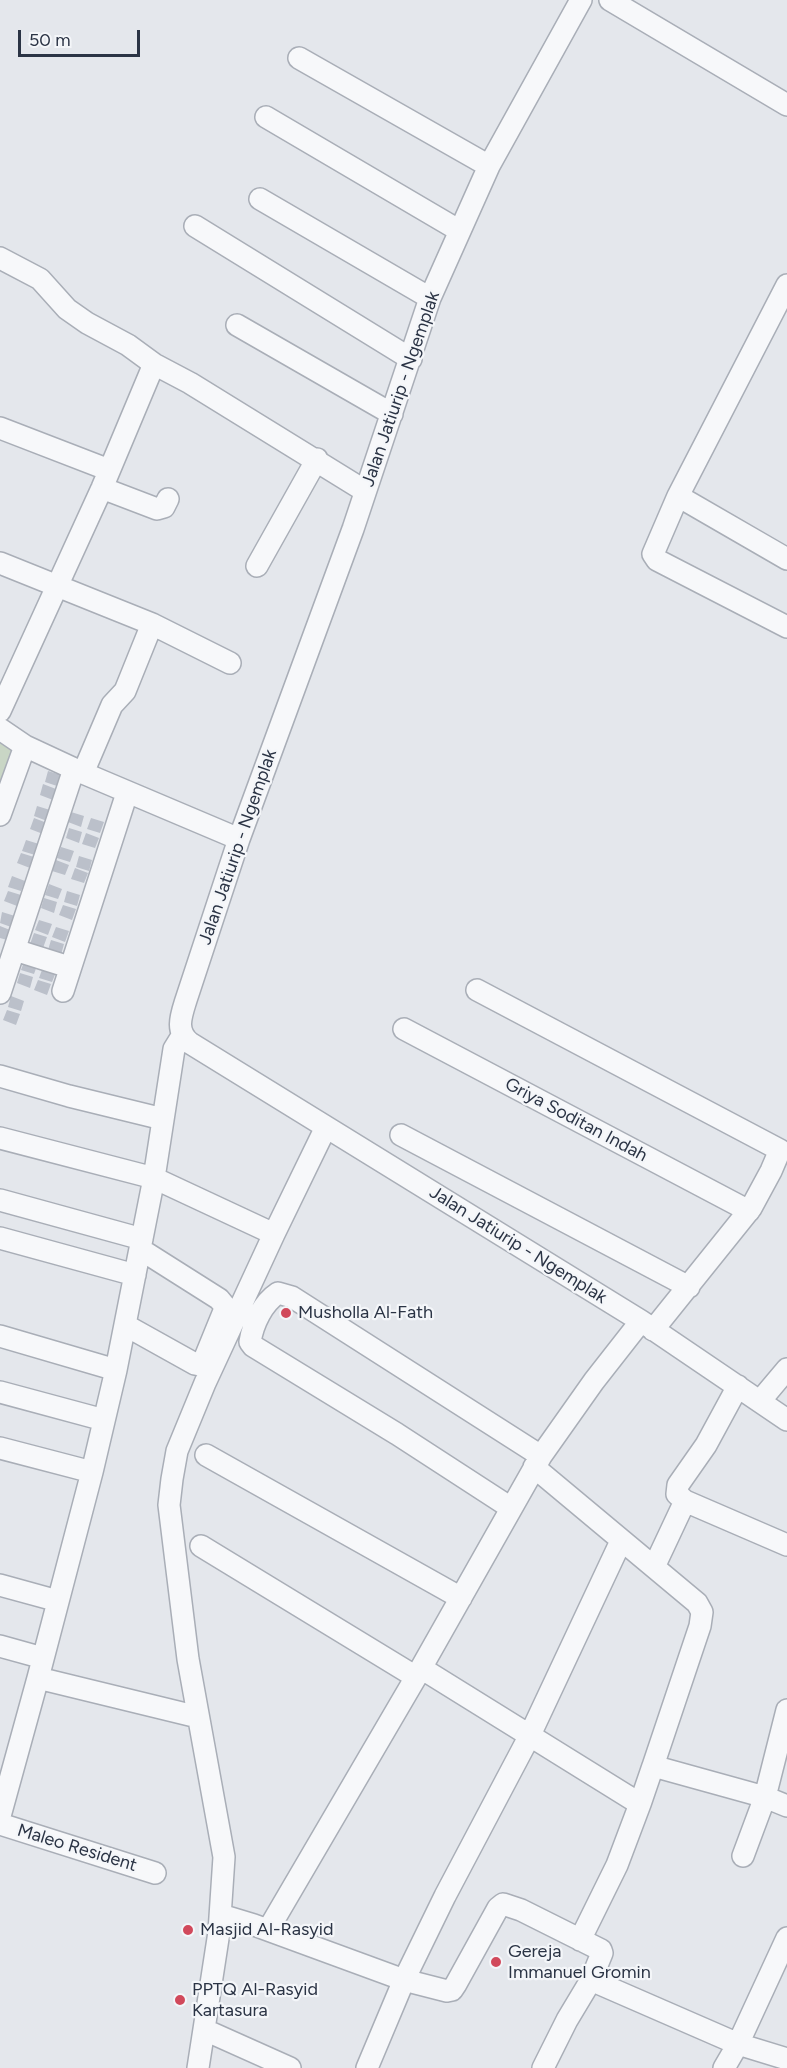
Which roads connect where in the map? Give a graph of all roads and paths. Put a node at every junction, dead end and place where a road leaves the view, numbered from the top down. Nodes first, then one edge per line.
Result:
1 (610, 0) edge
2 (574, 3) edge
3 (299, 58) dead end
4 (787, 105) edge
5 (266, 117) dead end
6 (489, 166) junction
7 (260, 199) dead end
8 (195, 226) dead end
9 (460, 231) junction
10 (0, 258) edge
11 (787, 285) edge
12 (430, 298) junction
13 (237, 325) dead end
14 (411, 359) junction
15 (154, 364) junction
16 (392, 414) junction
17 (0, 428) edge
18 (317, 459) junction
19 (105, 479) junction
20 (365, 491) junction
21 (678, 496) junction
22 (168, 500) dead end
23 (787, 559) edge
24 (0, 563) edge
25 (257, 566) dead end
26 (57, 585) junction
27 (152, 624) junction
28 (787, 627) edge
29 (230, 663) dead end
30 (0, 711) edge
31 (0, 729) edge
32 (25, 746) junction
33 (79, 771) junction
34 (128, 793) junction
35 (0, 815) edge
36 (239, 839) junction
37 (15, 950) junction
38 (69, 967) junction
39 (477, 990) dead end
40 (63, 991) dead end
41 (0, 993) edge
42 (404, 1029) dead end
43 (182, 1036) junction
44 (0, 1076) edge
45 (163, 1119) junction
46 (336, 1133) junction
47 (401, 1136) dead end
48 (0, 1138) edge
49 (154, 1178) junction
50 (0, 1200) edge
51 (748, 1211) junction
52 (274, 1234) junction
53 (0, 1238) edge
54 (141, 1244) junction
55 (135, 1275) junction
56 (689, 1287) junction
57 (125, 1325) junction
58 (647, 1325) junction
59 (0, 1336) edge
60 (787, 1369) edge
61 (116, 1370) junction
62 (738, 1386) junction
63 (0, 1392) edge
64 (760, 1401) junction
65 (104, 1420) junction
66 (787, 1420) edge
67 (0, 1448) edge
68 (206, 1455) dead end
69 (537, 1462) junction
70 (92, 1472) junction
71 (685, 1501) junction
72 (512, 1508) junction
73 (621, 1541) junction
74 (787, 1545) edge
75 (201, 1546) dead end
76 (654, 1567) junction
77 (0, 1586) edge
78 (461, 1598) junction
79 (58, 1602) junction
80 (0, 1646) edge
81 (41, 1668) junction
82 (419, 1673) junction
83 (787, 1710) edge
84 (198, 1717) junction
85 (529, 1737) junction
86 (653, 1766) junction
87 (765, 1797) junction
88 (640, 1804) junction
89 (787, 1806) edge
90 (0, 1816) edge
91 (0, 1824) edge
92 (743, 1856) dead end
93 (155, 1873) dead end
94 (227, 1917) junction
95 (268, 1930) junction
96 (787, 1938) edge
97 (580, 1940) junction
98 (404, 1980) junction
99 (591, 1980) junction
100 (211, 2033) junction
101 (738, 2044) junction
102 (787, 2059) edge
103 (198, 2068) edge
104 (290, 2068) edge
105 (367, 2068) edge
106 (543, 2068) edge
107 (724, 2068) edge

1 - 4 street
2 - 6 street, Jalan Jatiurip - Ngemplak
3 - 6 street
5 - 9 street
6 - 9 street, Jalan Jatiurip - Ngemplak
7 - 12 street
8 - 14 street
9 - 12 street, Jalan Jatiurip - Ngemplak
10 - 15 street
11 - 21 street
12 - 14 street, Jalan Jatiurip - Ngemplak
13 - 16 street
14 - 16 street, Jalan Jatiurip - Ngemplak
15 - 18 street
15 - 19 street
16 - 20 street, Jalan Jatiurip - Ngemplak
17 - 19 street
18 - 20 street
18 - 25 street
19 - 22 street
19 - 26 street
20 - 36 street, Jalan Jatiurip - Ngemplak
21 - 23 street
21 - 28 street
24 - 26 street
26 - 27 street
26 - 30 street
27 - 29 street
27 - 33 street
31 - 32 street
32 - 33 street
32 - 35 street
33 - 34 street
33 - 37 street
34 - 36 street
34 - 38 street
36 - 43 street, Jalan Jatiurip - Ngemplak
37 - 38 street
37 - 41 street
38 - 40 street
39 - 51 street
42 - 51 street, Griya Soditan Indah
43 - 45 street
43 - 46 street, Jalan Jatiurip - Ngemplak
44 - 45 street
45 - 49 street
46 - 52 street
46 - 58 street, Jalan Jatiurip - Ngemplak
47 - 56 street
48 - 49 street
49 - 52 street
49 - 54 street
50 - 54 street
51 - 56 street
52 - 84 street
53 - 55 street
54 - 55 street
54 - 57 street
55 - 57 street
56 - 58 street
57 - 61 street
58 - 62 street, Jalan Jatiurip - Ngemplak
58 - 69 street
59 - 61 street
60 - 64 street
61 - 65 street
62 - 64 street, Jalan Jatiurip - Ngemplak
62 - 71 street
63 - 65 street
64 - 66 street, Jalan Jatiurip - Ngemplak
65 - 70 street
67 - 70 street
68 - 78 street
69 - 72 street
69 - 72 street
69 - 73 street
70 - 79 street
71 - 74 street
71 - 76 street
72 - 78 street
73 - 76 street
73 - 85 street
75 - 82 street
76 - 86 street
77 - 79 street
78 - 82 street
79 - 81 street
80 - 81 street
81 - 84 street
81 - 90 street
82 - 85 street
82 - 95 street
83 - 87 street
84 - 94 street
85 - 88 street
85 - 98 street
86 - 87 street
86 - 88 street
87 - 89 street
87 - 92 street
88 - 97 street
91 - 93 street, Maleo Resident
94 - 95 street
94 - 100 street
95 - 98 street
96 - 101 street
97 - 98 street
97 - 99 street
98 - 105 street
99 - 101 street
99 - 106 street
100 - 103 street
100 - 104 street
101 - 102 street
101 - 107 street

